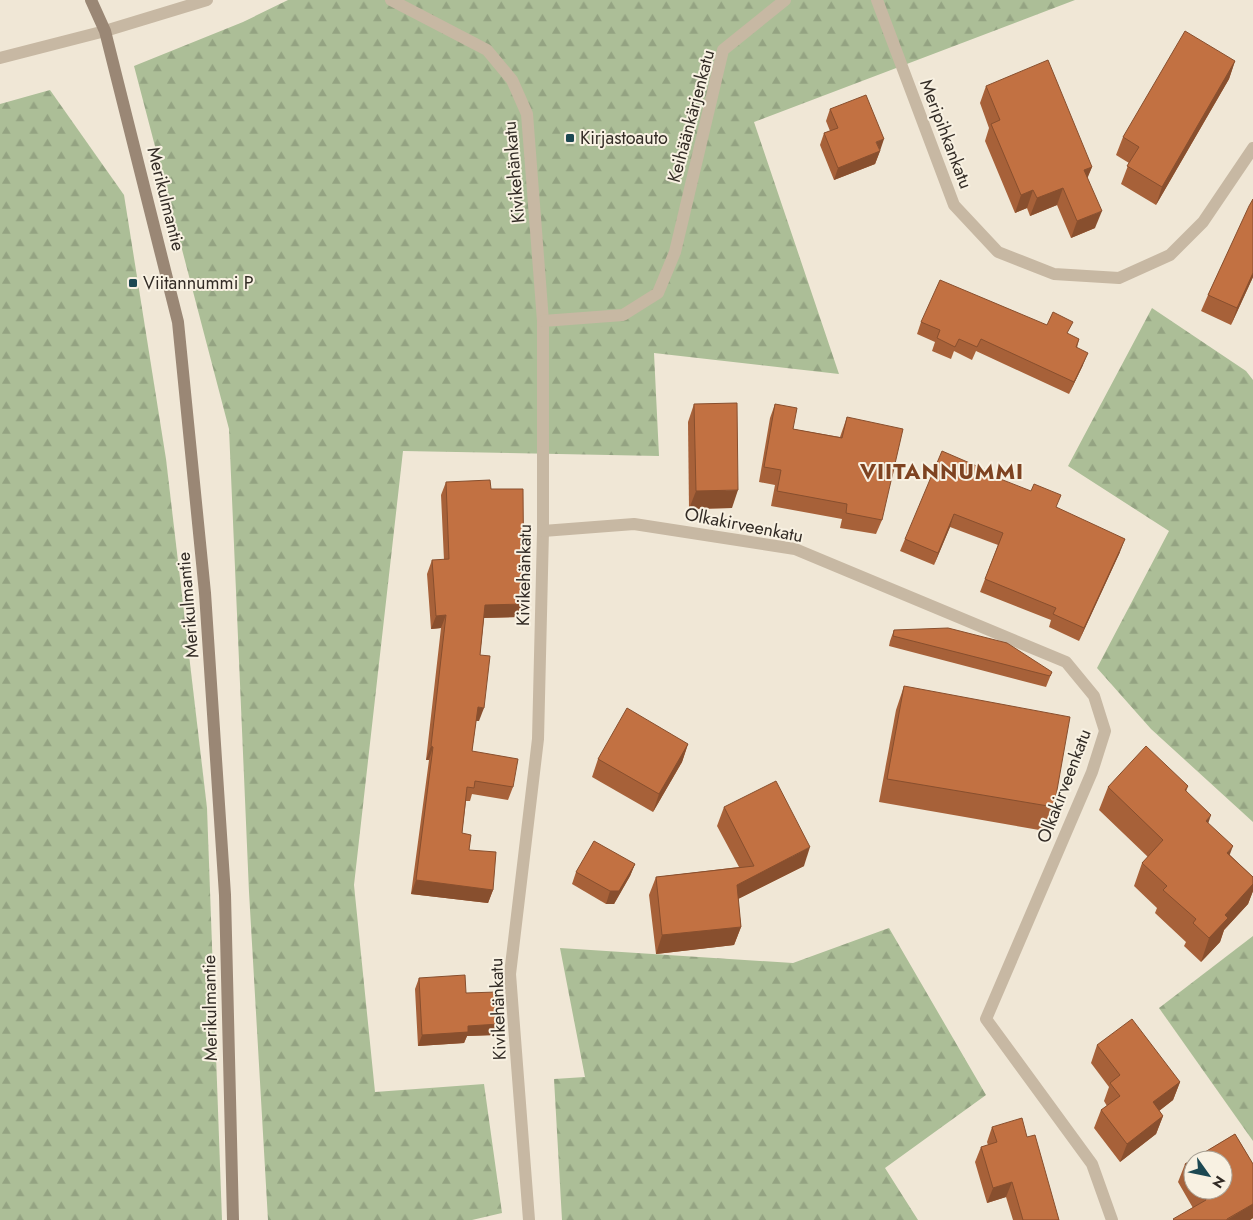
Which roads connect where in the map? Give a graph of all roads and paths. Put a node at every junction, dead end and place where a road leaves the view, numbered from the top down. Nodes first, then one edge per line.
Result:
1 (91, 0) edge
2 (207, 0) edge
3 (390, 0) edge
4 (785, 0) edge
5 (877, 0) edge
6 (105, 31) junction
7 (0, 58) edge
8 (1253, 148) edge
9 (543, 322) junction
10 (543, 531) junction
11 (233, 1220) edge
12 (529, 1220) edge
13 (1112, 1220) edge

1 - 6 street, Merikulmantie
2 - 6 street
3 - 9 street, Kivikehänkatu
4 - 9 street, Keihäänkärjenkatu
5 - 8 street, Meripihkankatu
6 - 7 street
6 - 11 street, Merikulmantie
9 - 10 street, Kivikehänkatu
10 - 12 street, Kivikehänkatu
10 - 13 street, Olkakirveenkatu

